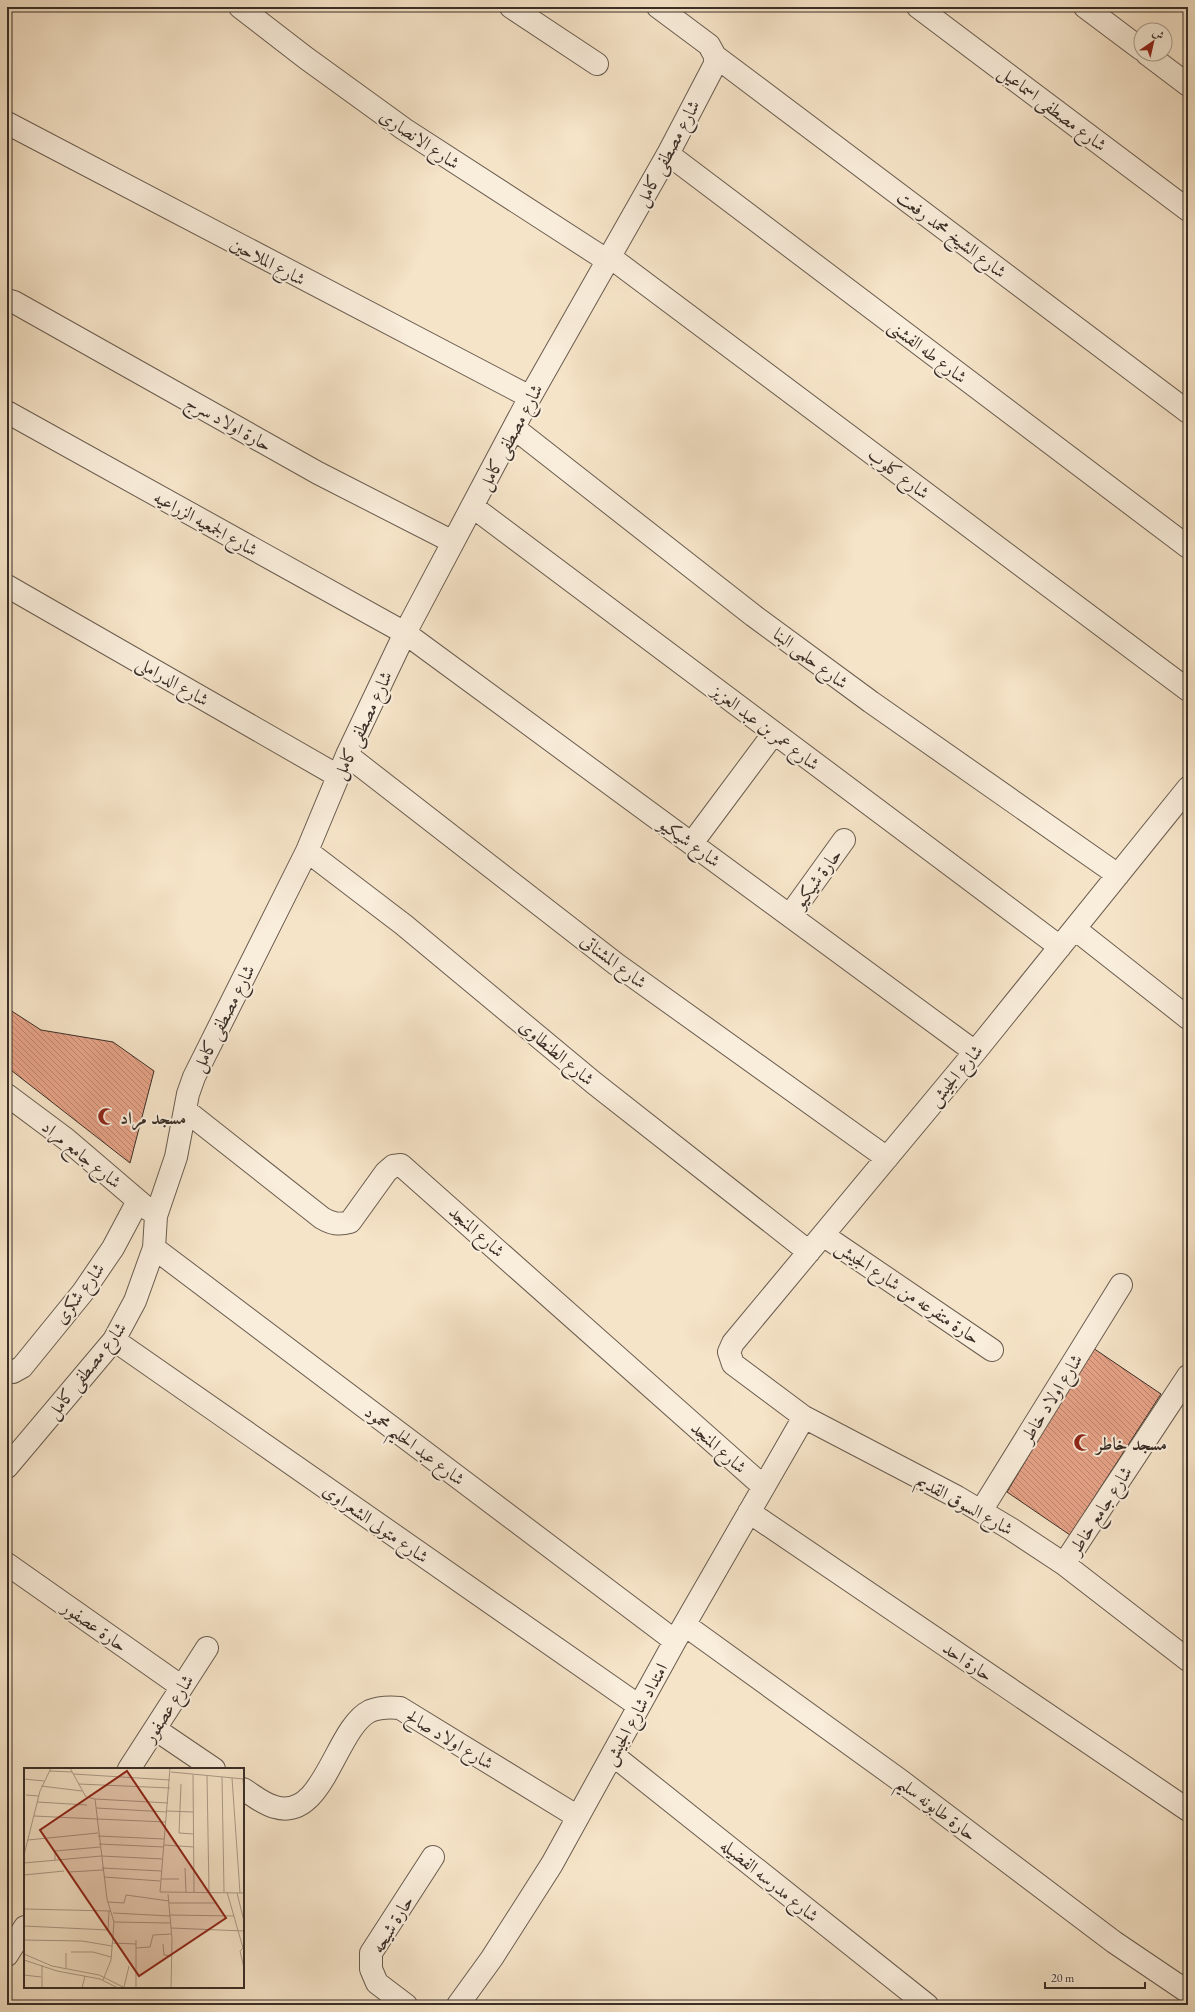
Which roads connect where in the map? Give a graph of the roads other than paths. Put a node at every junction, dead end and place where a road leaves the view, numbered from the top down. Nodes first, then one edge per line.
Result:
1 (240, 7) edge
2 (511, 7) edge
3 (658, 7) edge
4 (918, 7) edge
5 (1085, 7) edge
6 (1133, 43) edge
7 (715, 56) junction
8 (1158, 62) edge
9 (597, 64) dead end
10 (1188, 85) edge
11 (7, 123) edge
12 (668, 154) junction
13 (1188, 210) edge
14 (609, 259) junction
15 (7, 300) edge
16 (530, 398) junction
17 (7, 412) edge
18 (1188, 412) edge
19 (514, 428) junction
20 (473, 507) junction
21 (453, 542) junction
22 (1188, 547) edge
23 (7, 586) edge
24 (405, 634) junction
25 (1188, 690) edge
26 (774, 733) junction
27 (347, 755) junction
28 (338, 776) junction
29 (1188, 788) edge
30 (844, 840) dead end
31 (692, 843) junction
32 (307, 851) junction
33 (1118, 875) junction
34 (790, 915) junction
35 (1075, 929) junction
36 (1060, 948) junction
37 (1188, 1018) edge
38 (975, 1052) junction
39 (7, 1095) edge
40 (185, 1110) junction
41 (887, 1158) junction
42 (138, 1201) junction
43 (156, 1216) junction
44 (824, 1235) junction
45 (154, 1248) junction
46 (809, 1252) junction
47 (1121, 1285) dead end
48 (114, 1340) junction
49 (992, 1350) dead end
50 (733, 1364) joint
51 (7, 1372) edge
52 (1188, 1376) edge
53 (804, 1417) junction
54 (7, 1467) edge
55 (764, 1487) junction
56 (981, 1511) junction
57 (749, 1512) junction
58 (7, 1564) edge
59 (1064, 1564) junction
60 (680, 1633) junction
61 (208, 1648) dead end
62 (1188, 1660) edge
63 (182, 1687) junction
64 (639, 1706) junction
65 (155, 1730) junction
66 (613, 1755) junction
67 (130, 1768) edge
68 (212, 1768) edge
69 (244, 1790) edge
70 (1188, 1810) edge
71 (578, 1817) junction
72 (433, 1857) dead end
73 (24, 1928) edge
74 (7, 1954) edge
75 (1188, 1992) edge
76 (406, 2005) edge
77 (458, 2005) edge
78 (927, 2005) edge

1 - 14 street, شارع الانصارى
2 - 9 street
3 - 7 street
4 - 13 street, شارع مصطفى اسماعيل
5 - 6 street
7 - 12 street, شارع مصطفى كامل
7 - 18 street, شارع الشيخ محمد رفعت
8 - 10 street
11 - 16 street, شارع الملاحين
12 - 14 street, شارع مصطفى كامل
12 - 22 street, شارع طه الفشنى
14 - 16 street, شارع مصطفى كامل
14 - 25 street, شارع كلوب
15 - 21 street, حارة اولاد سرج
16 - 19 street, شارع مصطفى كامل
17 - 24 street, شارع الجمعيه الزراعيه
19 - 20 street, شارع مصطفى كامل
19 - 33 street, شارع حلمى البنا
20 - 21 street, شارع مصطفى كامل
20 - 26 street, شارع عمر بن عبد العزيز
21 - 24 street, شارع مصطفى كامل
23 - 28 street, شارع الدراملى
24 - 27 street, شارع مصطفى كامل
24 - 31 street, شارع شيكيو
26 - 31 street
26 - 36 street, شارع عمر بن عبد العزيز
27 - 28 street, شارع مصطفى كامل
27 - 41 street, شارع المشناتى
28 - 32 street, شارع مصطفى كامل
29 - 33 street, شارع الجيش
30 - 34 street, حارة شيكيو
31 - 34 street, شارع شيكيو
32 - 40 street, شارع مصطفى كامل
32 - 46 street, شارع الطنطاوى
33 - 35 street, شارع الجيش
34 - 38 street, شارع شيكيو
35 - 36 street, شارع الجيش
35 - 37 street
36 - 38 street, شارع الجيش
38 - 41 street, شارع الجيش
39 - 42 street, شارع جامع مراد
40 - 43 street, شارع مصطفى كامل
40 - 55 street, شارع المنجد
41 - 44 street, شارع الجيش
42 - 43 street, شارع جامع مراد
42 - 51 street, شارع شكرى
43 - 45 street, شارع مصطفى كامل
44 - 46 street, شارع الجيش
44 - 49 street, حارة متفرعه من شارع الجيش
45 - 48 street, شارع مصطفى كامل
45 - 60 street, شارع عبد الحليم محمود
46 - 50 street, شارع الجيش
47 - 56 street, شارع اولاد خاطر
48 - 54 street, شارع مصطفى كامل
48 - 64 street, شارع متولى الشعراوى
50 - 53 street, شارع السوق القديم
52 - 59 street, شارع جامع خاطر
53 - 55 street, امتداد شارع الجيش
53 - 56 street, شارع السوق القديم
55 - 57 street, امتداد شارع الجيش
56 - 59 street, شارع السوق القديم
57 - 60 street, امتداد شارع الجيش
57 - 70 street, حارة احد
58 - 63 street, حارة عصفور
59 - 62 street, شارع السوق القديم
60 - 64 street, امتداد شارع الجيش
60 - 75 street, حارة طابونه سليم
61 - 63 street, شارع عصفور
63 - 65 street, شارع عصفور
64 - 66 street, امتداد شارع الجيش
65 - 67 street, شارع عصفور
65 - 68 street
66 - 71 street, امتداد شارع الجيش
66 - 78 street, شارع مدرسه الفضيله
69 - 71 street, شارع اولاد صالح
71 - 77 street, امتداد شارع الجيش
72 - 76 street, حارة شيحه
73 - 74 street

